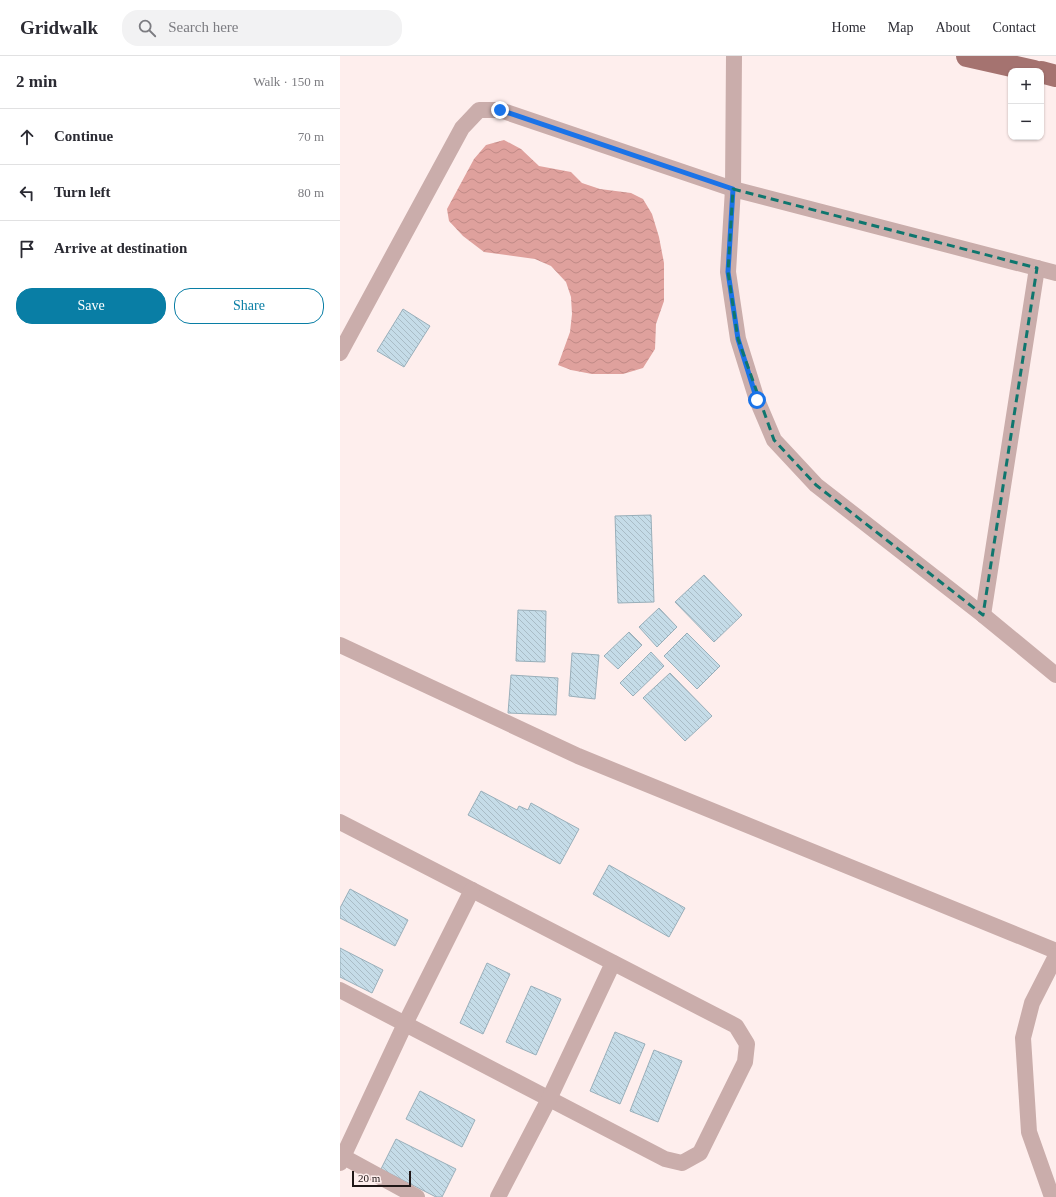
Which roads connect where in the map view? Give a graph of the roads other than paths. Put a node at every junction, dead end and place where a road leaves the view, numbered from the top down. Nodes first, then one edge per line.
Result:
1 (734, 56) edge
2 (967, 56) edge
3 (1021, 68) edge
4 (1044, 73) edge
5 (1056, 76) edge
6 (733, 189) junction
7 (1037, 268) junction
8 (1056, 273) edge
9 (340, 353) edge
10 (983, 615) junction
11 (340, 645) edge
12 (1056, 675) edge
13 (340, 822) edge
14 (472, 890) junction
15 (1056, 951) edge
16 (1056, 956) edge
17 (613, 963) junction
18 (340, 990) edge
19 (405, 1024) junction
20 (549, 1099) junction
21 (341, 1158) edge
22 (416, 1197) edge
23 (498, 1197) edge
24 (1052, 1197) edge

1 - 6 street
2 - 3 main road
4 - 5 main road
6 - 7 street
6 - 9 street
6 - 10 street
7 - 8 street
7 - 10 street
10 - 12 street
11 - 15 street
13 - 14 street
14 - 17 street
14 - 19 street
16 - 24 street
17 - 20 street
17 - 20 street
18 - 19 street
19 - 20 street
19 - 21 street
20 - 23 street
21 - 22 street

